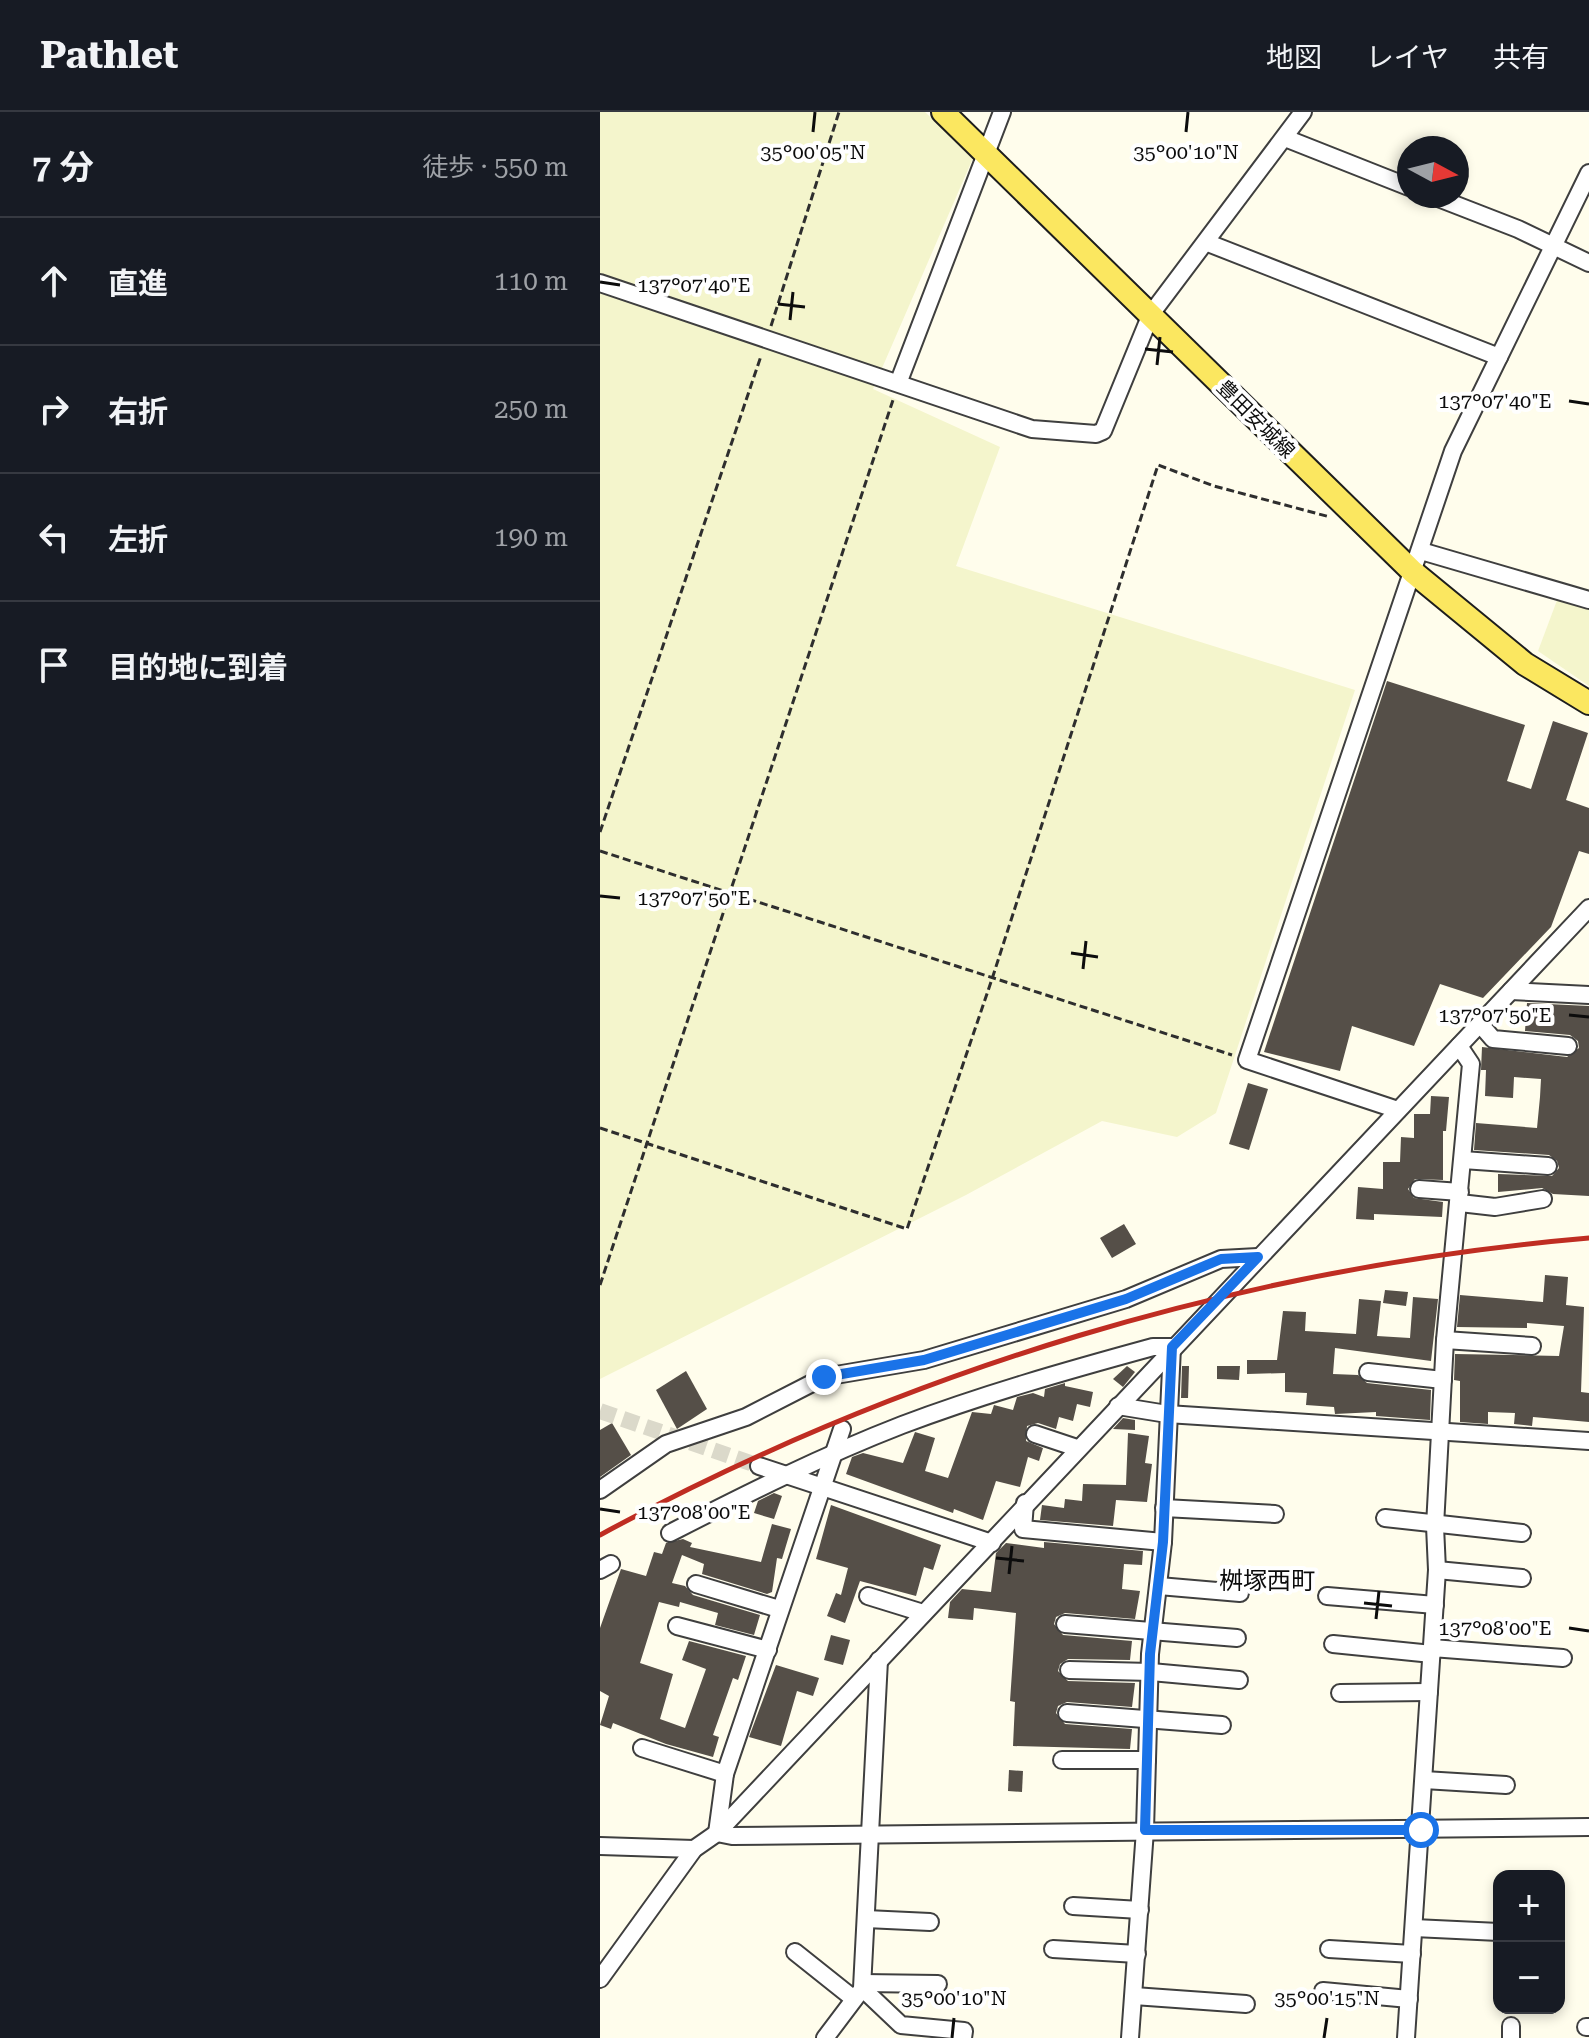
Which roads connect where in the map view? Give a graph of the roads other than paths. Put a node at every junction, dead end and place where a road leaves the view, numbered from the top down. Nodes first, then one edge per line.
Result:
1 (943, 112) edge
2 (1002, 112) edge
3 (1303, 112) edge
4 (1285, 138) junction
5 (986, 154) junction
6 (1589, 173) edge
7 (1397, 182) edge
8 (1462, 208) edge
9 (1208, 243) junction
10 (1555, 246) junction
11 (1589, 263) edge
12 (600, 283) edge
13 (1151, 314) junction
14 (1499, 357) junction
15 (899, 381) junction
16 (1417, 561) junction
17 (1589, 600) edge
18 (1589, 703) edge
19 (1589, 908) edge
20 (1511, 991) junction
21 (1589, 995) edge
22 (1480, 1024) junction
23 (1459, 1046) junction
24 (1568, 1046) dead end
25 (1398, 1110) junction
26 (1463, 1160) junction
27 (1548, 1166) dead end
28 (1419, 1189) dead end
29 (1460, 1198) junction
30 (1543, 1199) dead end
31 (1258, 1257) junction
32 (1445, 1340) junction
33 (1532, 1346) dead end
34 (1172, 1347) junction
35 (1368, 1372) dead end
36 (1443, 1380) junction
37 (1118, 1406) junction
38 (1167, 1414) junction
39 (842, 1429) dead end
40 (1440, 1430) junction
41 (1035, 1434) dead end
42 (1589, 1441) edge
43 (1077, 1448) junction
44 (835, 1453) junction
45 (759, 1466) tunnel mouth
46 (782, 1476) junction
47 (820, 1488) junction
48 (600, 1490) edge
49 (1025, 1502) junction
50 (1164, 1508) junction
51 (1275, 1514) dead end
52 (1385, 1518) dead end
53 (1435, 1526) junction
54 (670, 1533) dead end
55 (1522, 1533) dead end
56 (1163, 1542) junction
57 (992, 1543) junction
58 (1437, 1570) junction
59 (1522, 1578) dead end
60 (696, 1584) dead end
61 (1159, 1586) junction
62 (1240, 1593) dead end
63 (868, 1596) dead end
64 (1327, 1596) dead end
65 (1435, 1605) junction
66 (779, 1609) junction
67 (923, 1613) junction
68 (1065, 1624) dead end
69 (677, 1626) dead end
70 (1155, 1633) junction
71 (1237, 1638) dead end
72 (1333, 1644) dead end
73 (768, 1650) junction
74 (1432, 1651) junction
75 (1563, 1658) dead end
76 (879, 1660) junction
77 (1069, 1670) dead end
78 (1151, 1672) junction
79 (1239, 1680) dead end
80 (1429, 1692) junction
81 (1340, 1693) dead end
82 (1067, 1713) dead end
83 (1149, 1721) junction
84 (1222, 1725) dead end
85 (642, 1748) dead end
86 (1062, 1760) dead end
87 (1147, 1760) junction
88 (725, 1774) junction
89 (1424, 1780) junction
90 (1506, 1785) dead end
91 (1589, 1827) edge
92 (1145, 1830) junction
93 (1421, 1830) junction
94 (717, 1833) junction
95 (867, 1836) junction
96 (600, 1846) edge
97 (694, 1849) junction
98 (1073, 1906) dead end
99 (1140, 1910) junction
100 (866, 1919) junction
101 (930, 1922) dead end
102 (1414, 1928) junction
103 (1493, 1932) edge
104 (1053, 1949) dead end
105 (1329, 1949) dead end
106 (795, 1952) dead end
107 (1137, 1954) junction
108 (1412, 1954) junction
109 (600, 1979) edge
110 (938, 1984) dead end
111 (860, 1990) junction
112 (1323, 1991) dead end
113 (1134, 1996) junction
114 (1409, 1999) junction
115 (1246, 2004) dead end
116 (825, 2038) edge
117 (963, 2038) edge
118 (1130, 2038) edge
119 (1406, 2038) edge

1 - 5 main road, 豊田安城線
2 - 5 street
3 - 4 street
4 - 7 street
4 - 9 street
5 - 13 main road, 豊田安城線
5 - 15 street
6 - 10 street
8 - 10 street
9 - 13 street
9 - 14 street
10 - 11 street
10 - 14 street
12 - 15 street
13 - 15 street
13 - 16 main road, 豊田安城線
14 - 16 street
16 - 17 street
16 - 18 main road, 豊田安城線
16 - 25 street
19 - 20 street
20 - 21 street
20 - 22 street
22 - 23 street
22 - 24 street
23 - 25 street
23 - 26 street
25 - 31 street
26 - 27 street
26 - 29 street
28 - 29 street
29 - 30 street
29 - 32 street
31 - 34 street
31 - 48 street
32 - 33 street
32 - 36 street
34 - 37 street
34 - 38 street
34 - 44 street
35 - 36 street
36 - 40 street
37 - 38 street
37 - 43 street
38 - 40 street
38 - 50 street
39 - 44 street
40 - 42 street
40 - 53 street
41 - 43 street
43 - 49 street
44 - 46 street
44 - 47 street
45 - 46 street
46 - 47 street
46 - 54 street
47 - 57 street
47 - 66 street
49 - 56 street
49 - 57 street
50 - 51 street
50 - 56 street
52 - 53 street
53 - 55 street
53 - 58 street
56 - 61 street
57 - 67 street
58 - 59 street
58 - 65 street
60 - 66 street
61 - 62 street
61 - 70 street
63 - 67 street
64 - 65 street
65 - 74 street
66 - 73 street
67 - 76 street
68 - 70 street
69 - 73 street
70 - 71 street
70 - 78 street
72 - 74 street
73 - 88 street
74 - 75 street
74 - 80 street
76 - 94 street
76 - 95 street
77 - 78 street
78 - 79 street
78 - 83 street
80 - 81 street
80 - 89 street
82 - 83 street
83 - 84 street
83 - 87 street
85 - 88 street
86 - 87 street
87 - 92 street
88 - 94 street
89 - 90 street
89 - 93 street
91 - 93 street
92 - 93 street
92 - 95 street
92 - 99 street
93 - 102 street
94 - 95 street
94 - 97 street
95 - 100 street
96 - 97 street
97 - 109 street
98 - 99 street
99 - 107 street
100 - 101 street
100 - 111 street
102 - 103 street
102 - 108 street
104 - 107 street
105 - 108 street
106 - 111 street
107 - 113 street
108 - 114 street
110 - 111 street
111 - 116 street
111 - 117 street
112 - 114 street
113 - 115 street
113 - 118 street
114 - 119 street

